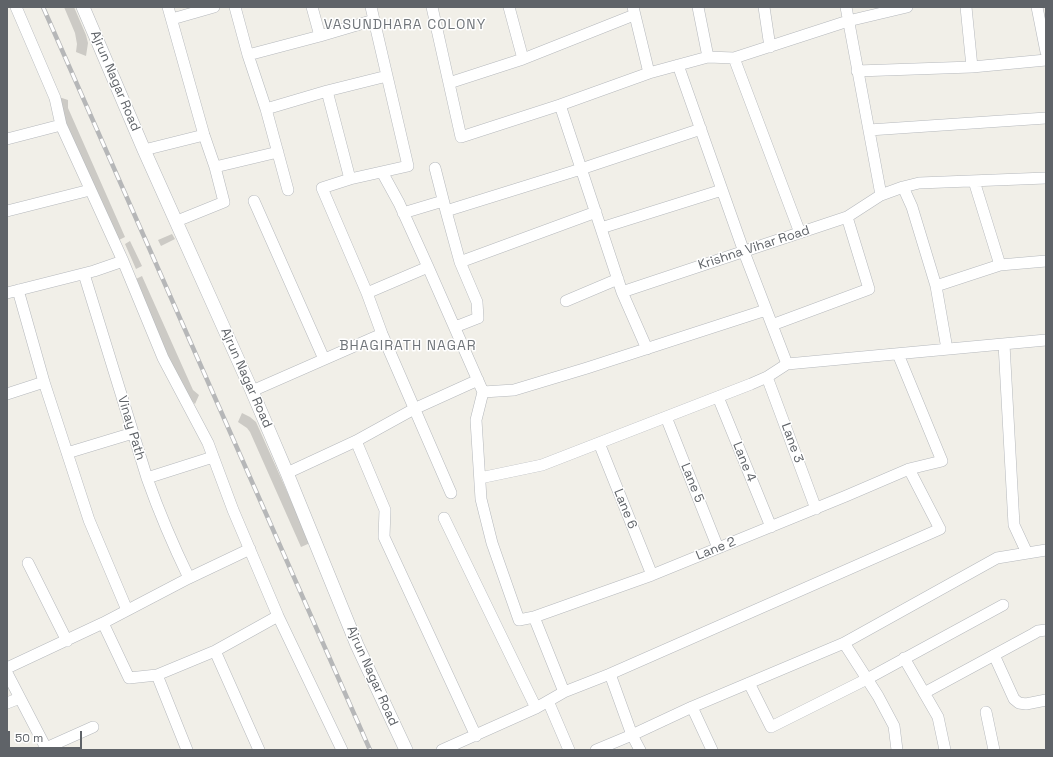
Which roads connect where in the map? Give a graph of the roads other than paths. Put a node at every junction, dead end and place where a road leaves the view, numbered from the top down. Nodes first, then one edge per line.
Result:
1 (16, 7) edge
2 (83, 7) edge
3 (168, 7) edge
4 (214, 7) edge
5 (235, 7) edge
6 (312, 7) edge
7 (371, 7) edge
8 (432, 7) edge
9 (509, 7) edge
10 (698, 7) edge
11 (764, 7) edge
12 (846, 7) edge
13 (907, 7) edge
14 (966, 7) edge
15 (1037, 7) edge
16 (633, 11) edge
17 (172, 19) junction
18 (374, 20) junction
19 (848, 21) junction
20 (320, 36) junction
21 (770, 47) junction
22 (1046, 52) edge
23 (248, 55) junction
24 (708, 57) junction
25 (734, 58) junction
26 (523, 59) junction
27 (1046, 60) edge
28 (678, 65) junction
29 (972, 67) junction
30 (857, 71) junction
31 (649, 73) junction
32 (387, 76) junction
33 (449, 83) junction
34 (327, 91) junction
35 (560, 105) junction
36 (266, 109) junction
37 (1046, 118) edge
38 (61, 125) junction
39 (700, 129) junction
40 (869, 130) junction
41 (204, 135) junction
42 (7, 139) edge
43 (144, 150) junction
44 (278, 152) junction
45 (215, 167) junction
46 (435, 168) dead end
47 (581, 170) junction
48 (382, 172) junction
49 (1046, 178) edge
50 (350, 179) junction
51 (974, 181) junction
52 (903, 187) junction
53 (90, 190) junction
54 (288, 190) dead end
55 (722, 190) junction
56 (881, 195) junction
57 (254, 201) dead end
58 (444, 206) junction
59 (7, 211) edge
60 (596, 212) junction
61 (403, 213) junction
62 (847, 217) junction
63 (177, 221) junction
64 (601, 228) junction
65 (800, 233) junction
66 (744, 252) junction
67 (123, 261) junction
68 (1046, 261) edge
69 (460, 262) junction
70 (1000, 265) junction
71 (428, 267) junction
72 (84, 274) junction
73 (618, 279) junction
74 (936, 286) junction
75 (18, 290) junction
76 (622, 292) junction
77 (7, 293) edge
78 (367, 293) junction
79 (566, 301) dead end
80 (766, 310) junction
81 (772, 325) junction
82 (454, 327) junction
83 (382, 334) junction
84 (1046, 340) edge
85 (1004, 344) junction
86 (648, 349) junction
87 (947, 350) junction
88 (898, 354) junction
89 (324, 359) junction
90 (787, 364) junction
91 (767, 377) junction
92 (478, 380) junction
93 (44, 382) junction
94 (252, 391) junction
95 (483, 392) junction
96 (7, 394) edge
97 (718, 397) junction
98 (414, 409) junction
99 (666, 417) junction
100 (133, 433) junction
101 (356, 441) junction
102 (599, 443) junction
103 (67, 453) junction
104 (213, 457) junction
105 (909, 469) junction
106 (287, 473) junction
107 (147, 478) junction
108 (480, 478) junction
109 (451, 493) dead end
110 (816, 508) junction
111 (444, 518) dead end
112 (771, 527) junction
113 (718, 548) junction
114 (250, 549) junction
115 (1046, 550) edge
116 (1027, 553) junction
117 (28, 563) dead end
118 (652, 575) junction
119 (189, 578) junction
120 (1003, 605) dead end
121 (127, 610) junction
122 (278, 616) junction
123 (534, 617) junction
124 (103, 623) junction
125 (1046, 630) edge
126 (67, 641) junction
127 (844, 643) junction
128 (215, 651) junction
129 (994, 655) junction
130 (904, 658) junction
131 (7, 668) edge
132 (7, 673) edge
133 (610, 674) junction
134 (157, 675) junction
135 (867, 679) junction
136 (749, 683) junction
137 (564, 692) junction
138 (924, 693) junction
139 (20, 698) junction
140 (1046, 700) edge
141 (548, 701) junction
142 (7, 704) edge
143 (692, 707) junction
144 (536, 708) junction
145 (986, 712) dead end
146 (93, 727) dead end
147 (632, 735) junction
148 (476, 736) junction
149 (47, 749) edge
150 (187, 750) edge
151 (259, 750) edge
152 (342, 750) edge
153 (406, 750) edge
154 (442, 750) edge
155 (569, 750) edge
156 (596, 750) edge
157 (640, 750) edge
158 (712, 750) edge
159 (897, 750) edge
160 (945, 750) edge
161 (994, 750) edge

1 - 38 street
2 - 43 street, Ajrun Nagar Road
3 - 17 street
4 - 17 street
5 - 23 street
6 - 20 street
7 - 18 street
8 - 33 street
9 - 26 street
10 - 24 street
11 - 21 street
12 - 19 street
13 - 19 street
14 - 29 street
15 - 22 street
16 - 26 street
16 - 31 street
17 - 41 street
18 - 20 street
18 - 32 street
19 - 21 street
19 - 30 street
20 - 23 street
21 - 25 street
23 - 36 street
24 - 25 street
24 - 28 street
25 - 65 street
26 - 33 street
27 - 29 street
28 - 31 street
28 - 39 street
29 - 30 street
30 - 40 street
31 - 35 street
32 - 34 street
32 - 48 street
33 - 35 street
34 - 36 street
34 - 50 street
35 - 47 street
36 - 44 street
37 - 40 street
38 - 42 street
38 - 53 street
39 - 47 street
39 - 55 street
40 - 56 street
41 - 43 street
41 - 45 street
43 - 63 street, Ajrun Nagar Road
44 - 45 street
44 - 54 street
45 - 63 street
46 - 58 street
47 - 58 street
47 - 60 street
48 - 50 street
48 - 61 street
49 - 51 street, Krishna Vihar Road
50 - 78 street
51 - 52 street, Krishna Vihar Road
51 - 70 street
52 - 56 street, Krishna Vihar Road
52 - 74 street
53 - 59 street
53 - 67 street
55 - 64 street
55 - 66 street
56 - 62 street, Krishna Vihar Road
57 - 89 street
58 - 61 street
58 - 69 street
60 - 64 street
60 - 69 street
61 - 71 street
62 - 65 street, Krishna Vihar Road
62 - 81 street
63 - 94 street, Ajrun Nagar Road
64 - 73 street
65 - 66 street, Krishna Vihar Road
66 - 76 street, Krishna Vihar Road
66 - 80 street
67 - 72 street
67 - 104 street
68 - 70 street
69 - 82 street
70 - 74 street
71 - 78 street
71 - 82 street
72 - 75 street
72 - 100 street, Vinay Path
73 - 76 street
73 - 79 street
74 - 87 street
75 - 77 street
75 - 93 street
76 - 86 street
78 - 83 street
80 - 81 street
80 - 86 street
81 - 90 street
82 - 92 street
83 - 89 street
83 - 98 street
84 - 85 street
85 - 87 street
85 - 116 street
86 - 95 street
87 - 88 street
88 - 90 street
88 - 105 street, Lane 2
89 - 94 street
90 - 91 street
91 - 97 street
91 - 110 street, Lane 3
92 - 95 street
92 - 98 street
93 - 96 street
93 - 103 street
94 - 106 street, Ajrun Nagar Road
95 - 108 street
97 - 99 street
97 - 112 street, Lane 4
98 - 101 street
98 - 109 street
99 - 102 street
99 - 113 street, Lane 5
100 - 103 street
100 - 107 street, Vinay Path
101 - 106 street
101 - 148 street
102 - 108 street
102 - 118 street, Lane 6
103 - 121 street
104 - 107 street
104 - 114 street
105 - 110 street, Lane 2
105 - 133 street
106 - 153 street, Ajrun Nagar Road
107 - 119 street, Vinay Path
108 - 123 street, Lane 2
110 - 112 street, Lane 2
111 - 144 street
112 - 113 street, Lane 2
113 - 118 street, Lane 2
114 - 119 street
114 - 122 street
115 - 116 street
116 - 127 street
117 - 126 street
118 - 123 street, Lane 2
119 - 121 street
120 - 130 street
121 - 124 street
122 - 128 street
122 - 152 street
123 - 137 street
124 - 126 street
124 - 134 street
125 - 129 street
126 - 131 street
127 - 135 street
127 - 136 street
128 - 134 street
128 - 151 street
129 - 138 street
129 - 140 street
130 - 135 street
130 - 138 street
132 - 139 street
133 - 137 street
133 - 147 street
134 - 150 street
135 - 136 street
135 - 159 street
136 - 143 street
137 - 141 street
138 - 160 street
139 - 142 street
139 - 149 street
141 - 144 street
141 - 155 street
143 - 147 street
143 - 158 street
144 - 148 street
145 - 161 street
146 - 149 street
147 - 156 street
147 - 157 street
148 - 154 street

